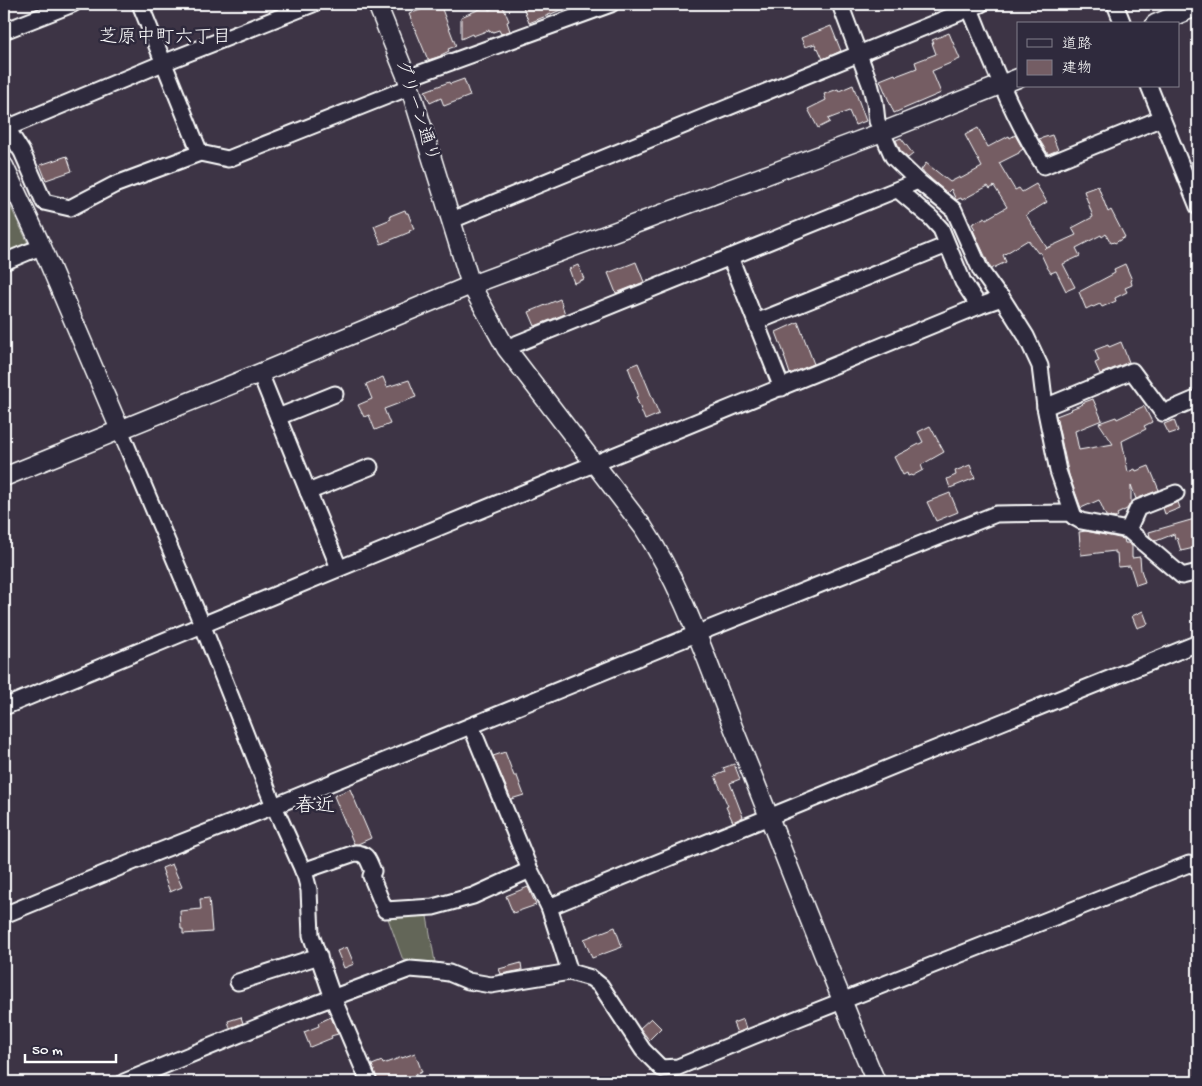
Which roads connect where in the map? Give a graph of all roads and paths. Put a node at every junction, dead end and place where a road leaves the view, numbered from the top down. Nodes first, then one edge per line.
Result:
1 (73, 4) edge
2 (140, 4) edge
3 (313, 4) edge
4 (377, 4) edge
5 (611, 4) edge
6 (840, 4) edge
7 (1116, 4) edge
8 (976, 6) edge
9 (1198, 6) edge
10 (1122, 22) edge
11 (1160, 22) edge
12 (4, 32) edge
13 (858, 54) junction
14 (163, 63) junction
15 (1017, 78) edge
16 (409, 82) junction
17 (1001, 85) junction
18 (1150, 88) edge
19 (1162, 118) junction
20 (5, 124) edge
21 (882, 132) junction
22 (200, 153) junction
23 (4, 166) edge
24 (918, 181) junction
25 (898, 190) junction
26 (1198, 207) edge
27 (452, 220) junction
28 (947, 245) junction
29 (42, 247) junction
30 (730, 257) junction
31 (4, 262) edge
32 (471, 285) junction
33 (1002, 298) junction
34 (980, 306) junction
35 (756, 322) junction
36 (506, 348) junction
37 (260, 373) junction
38 (782, 388) junction
39 (335, 394) dead end
40 (1198, 398) edge
41 (1046, 407) junction
42 (278, 417) junction
43 (120, 430) junction
44 (595, 463) junction
45 (370, 467) dead end
46 (4, 477) edge
47 (308, 492) junction
48 (1176, 493) dead end
49 (1074, 517) junction
50 (1128, 530) junction
51 (340, 568) junction
52 (1198, 572) edge
53 (202, 624) junction
54 (696, 634) junction
55 (1198, 643) edge
56 (4, 707) edge
57 (471, 726) junction
58 (274, 806) junction
59 (770, 817) junction
60 (1198, 867) edge
61 (530, 870) junction
62 (303, 871) junction
63 (549, 907) junction
64 (4, 915) edge
65 (318, 956) junction
66 (570, 972) junction
67 (238, 982) dead end
68 (333, 998) junction
69 (842, 1001) junction
70 (660, 1075) edge
71 (124, 1082) edge
72 (369, 1082) edge
73 (876, 1082) edge

1 - 12 street
2 - 14 street
3 - 14 street
4 - 16 street, グリーン通り
5 - 16 street
6 - 13 street
7 - 10 street
8 - 13 street
8 - 17 street
9 - 11 street
13 - 21 street
13 - 27 street
14 - 20 street
14 - 22 street
15 - 17 street
16 - 22 street
16 - 27 street, グリーン通り
17 - 19 street
17 - 21 street
18 - 19 street
19 - 26 street
20 - 22 street
21 - 24 street
21 - 32 street
23 - 29 street
24 - 25 street
24 - 33 street
25 - 28 street
25 - 30 street
27 - 32 street, グリーン通り
28 - 34 street
28 - 35 street
29 - 31 street
29 - 43 street
30 - 35 street
30 - 36 street
32 - 36 street, グリーン通り
32 - 37 street
33 - 34 street
33 - 41 street
34 - 38 street
35 - 38 street
36 - 44 street, グリーン通り
37 - 42 street
37 - 43 street
38 - 44 street
39 - 42 street
40 - 41 street
41 - 49 street
42 - 47 street
43 - 46 street
43 - 53 street
44 - 51 street
44 - 54 street, グリーン通り
45 - 47 street
47 - 51 street
48 - 50 street
49 - 50 street
49 - 54 street
50 - 52 street
51 - 53 street
53 - 56 street
53 - 58 street
54 - 57 street
54 - 59 street, グリーン通り
55 - 59 street
57 - 58 street
57 - 61 street
58 - 62 street
58 - 64 street
59 - 63 street
59 - 69 street, グリーン通り
60 - 69 street
61 - 62 street
61 - 63 street
62 - 65 street
63 - 66 street
65 - 67 street
65 - 68 street
66 - 68 street
66 - 70 street
68 - 71 street
68 - 72 street
69 - 70 street
69 - 73 street, グリーン通り

